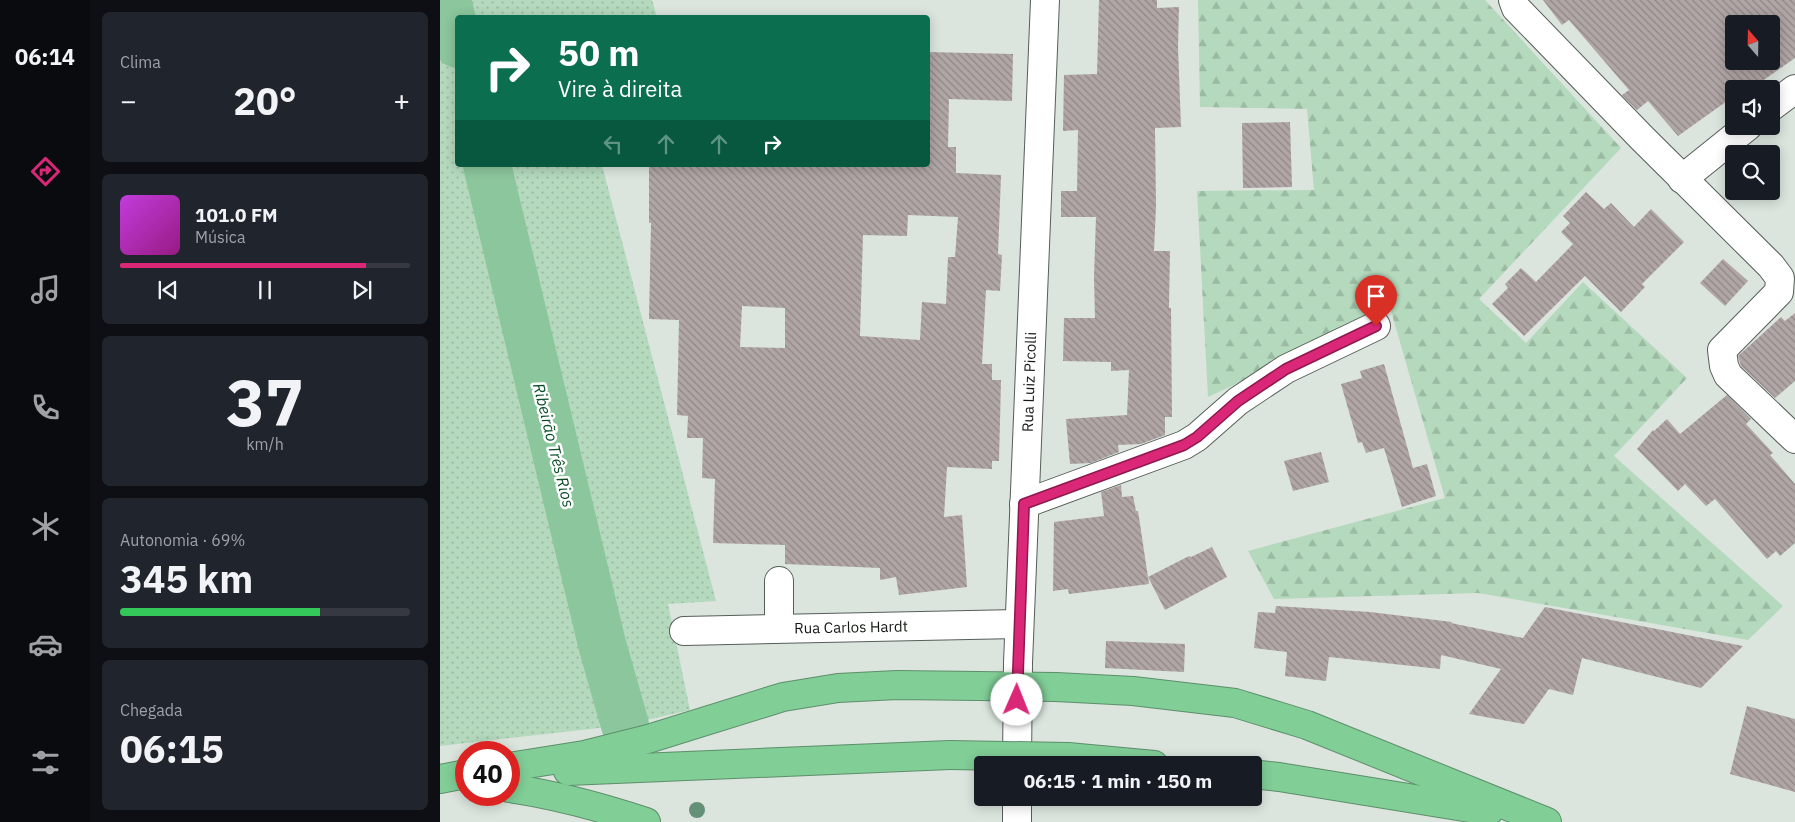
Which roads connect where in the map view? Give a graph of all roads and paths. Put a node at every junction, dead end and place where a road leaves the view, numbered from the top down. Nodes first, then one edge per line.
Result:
1 (1045, 0) edge
2 (1513, 0) edge
3 (1795, 89) edge
4 (1780, 101) edge
5 (1737, 135) edge
6 (1682, 179) junction
7 (1376, 326) dead end
8 (1795, 438) edge
9 (1024, 504) junction
10 (779, 581) dead end
11 (1019, 624) junction
12 (778, 628) junction
13 (684, 630) dead end
14 (1017, 686) junction
15 (1009, 756) edge
16 (1017, 756) edge
17 (520, 765) edge
18 (520, 774) edge
19 (1262, 775) edge
20 (455, 777) edge
21 (440, 779) edge
22 (455, 781) edge
23 (520, 790) edge
24 (1017, 806) edge
25 (1535, 821) edge
26 (646, 822) edge
27 (1017, 822) edge

1 - 9 street, Rua Luiz Picolli
2 - 6 street
3 - 4 street
5 - 6 street
6 - 8 street
7 - 9 street
9 - 11 street, Rua Luiz Picolli
10 - 12 street
11 - 12 street, Rua Carlos Hardt
11 - 14 street, Rua Luiz Picolli
12 - 13 street, Rua Carlos Hardt
14 - 16 street, Rua Luiz Picolli
14 - 17 highway
14 - 25 highway
15 - 18 highway, bridge
19 - 25 highway
20 - 21 highway
21 - 22 highway
23 - 26 highway
24 - 27 street

